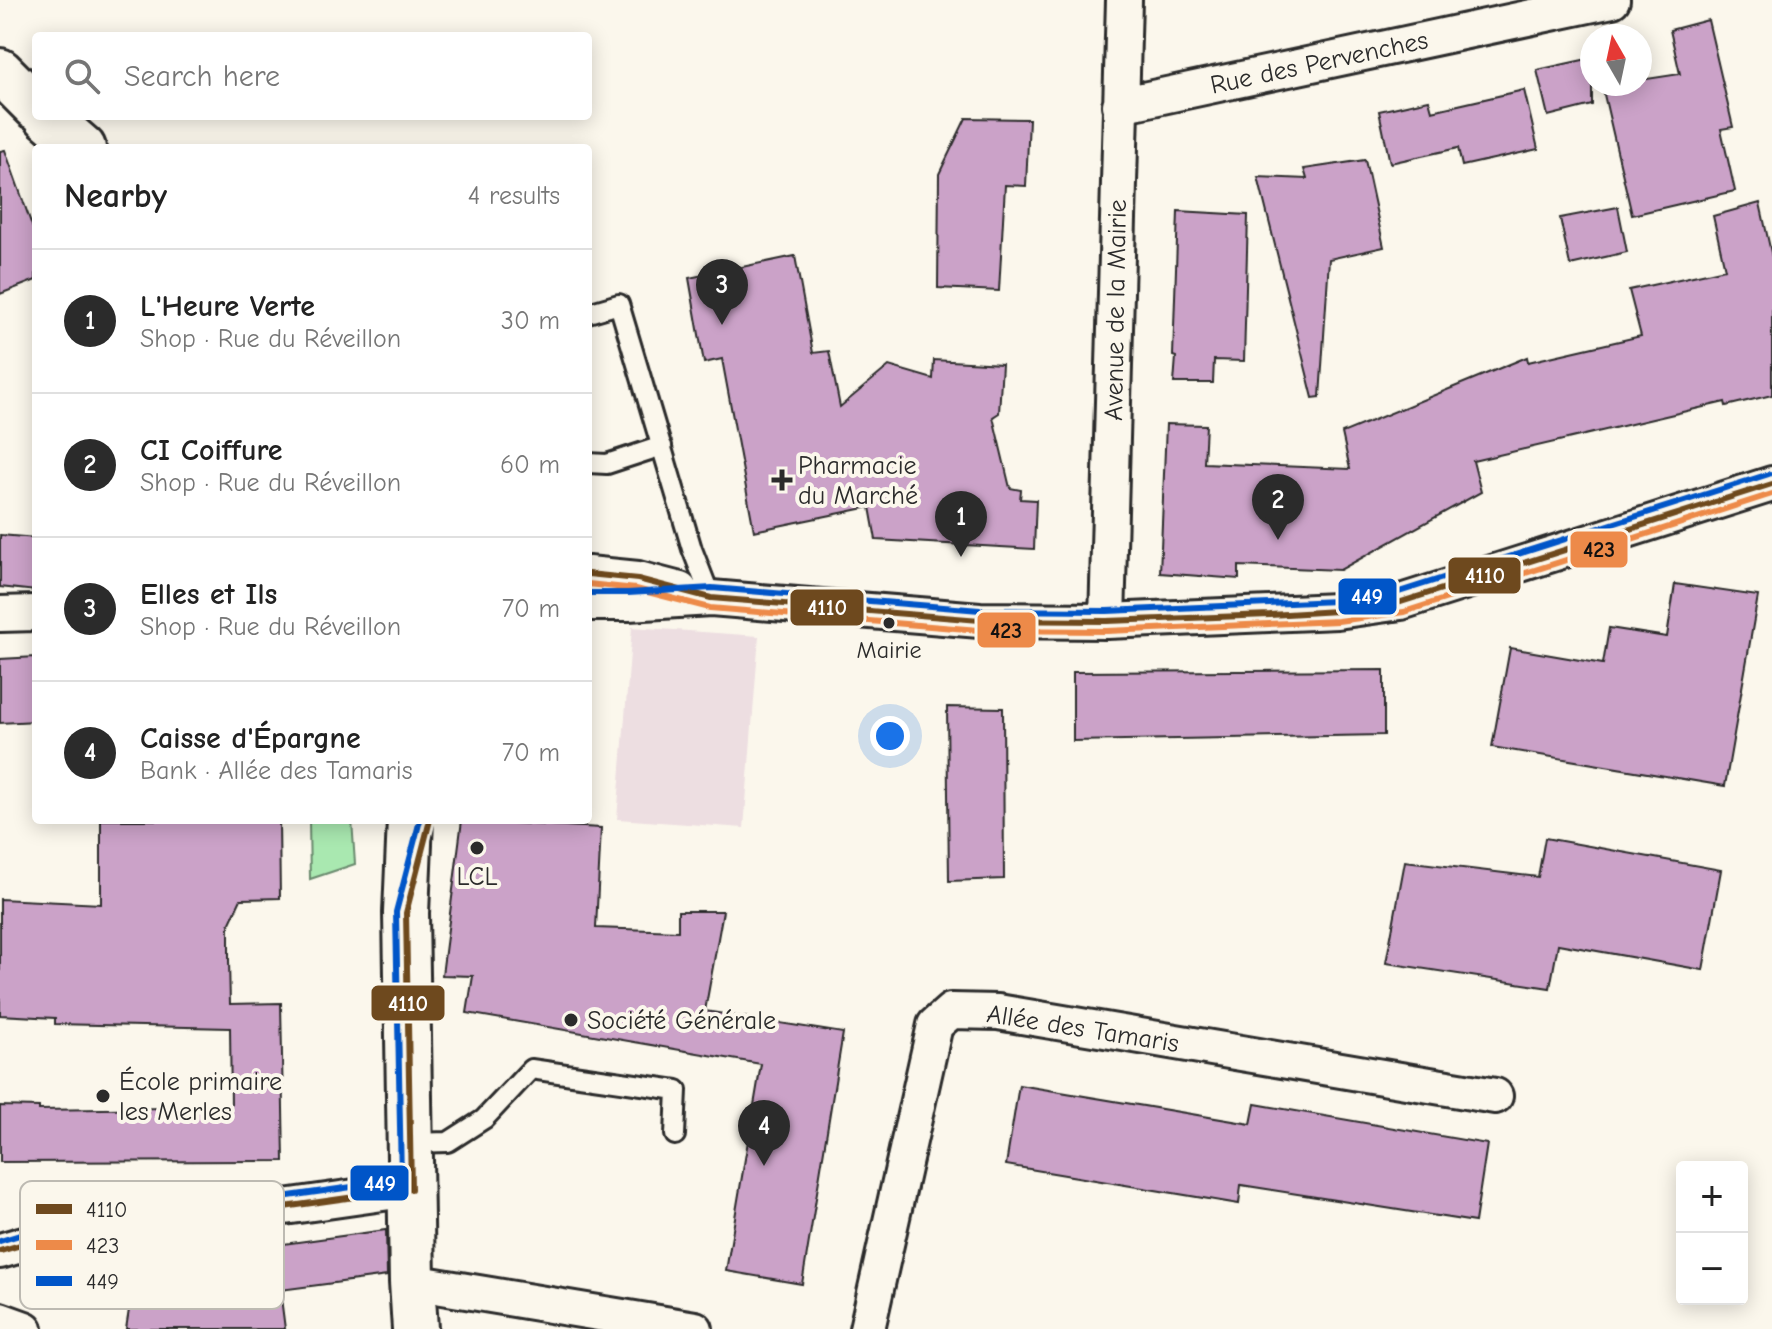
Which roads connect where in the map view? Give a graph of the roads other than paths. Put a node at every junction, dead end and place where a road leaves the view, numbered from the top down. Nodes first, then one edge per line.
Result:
1 (1124, 0) edge
2 (1612, 0) edge
3 (0, 71) edge
4 (32, 103) edge
5 (1120, 105) junction
6 (51, 120) edge
7 (78, 144) edge
8 (592, 312) edge
9 (662, 446) junction
10 (592, 463) edge
11 (1772, 484) edge
12 (592, 574) edge
13 (711, 598) junction
14 (592, 603) edge
15 (32, 613) edge
16 (0, 614) edge
17 (1107, 621) junction
18 (410, 824) edge
19 (429, 824) edge
20 (406, 913) junction
21 (1495, 1096) dead end
22 (675, 1135) dead end
23 (411, 1143) junction
24 (411, 1189) junction
25 (284, 1207) edge
26 (20, 1245) edge
27 (0, 1251) edge
28 (412, 1282) junction
29 (0, 1320) edge
30 (25, 1329) edge
31 (415, 1329) edge
32 (695, 1329) edge
33 (867, 1329) edge

1 - 5 street, Avenue de la Mairie
2 - 5 street, Rue des Pervenches
3 - 4 street
5 - 17 street, Avenue de la Mairie
6 - 7 street
8 - 9 lane
9 - 10 lane
9 - 13 lane
11 - 17 street
12 - 13 street
13 - 14 street
13 - 17 street
15 - 16 street
18 - 20 street
19 - 20 street
20 - 23 street
21 - 33 street, Allée des Tamaris
22 - 23 lane
23 - 24 street
24 - 25 street
24 - 28 street
26 - 27 street
28 - 31 street
28 - 32 street
29 - 30 street

